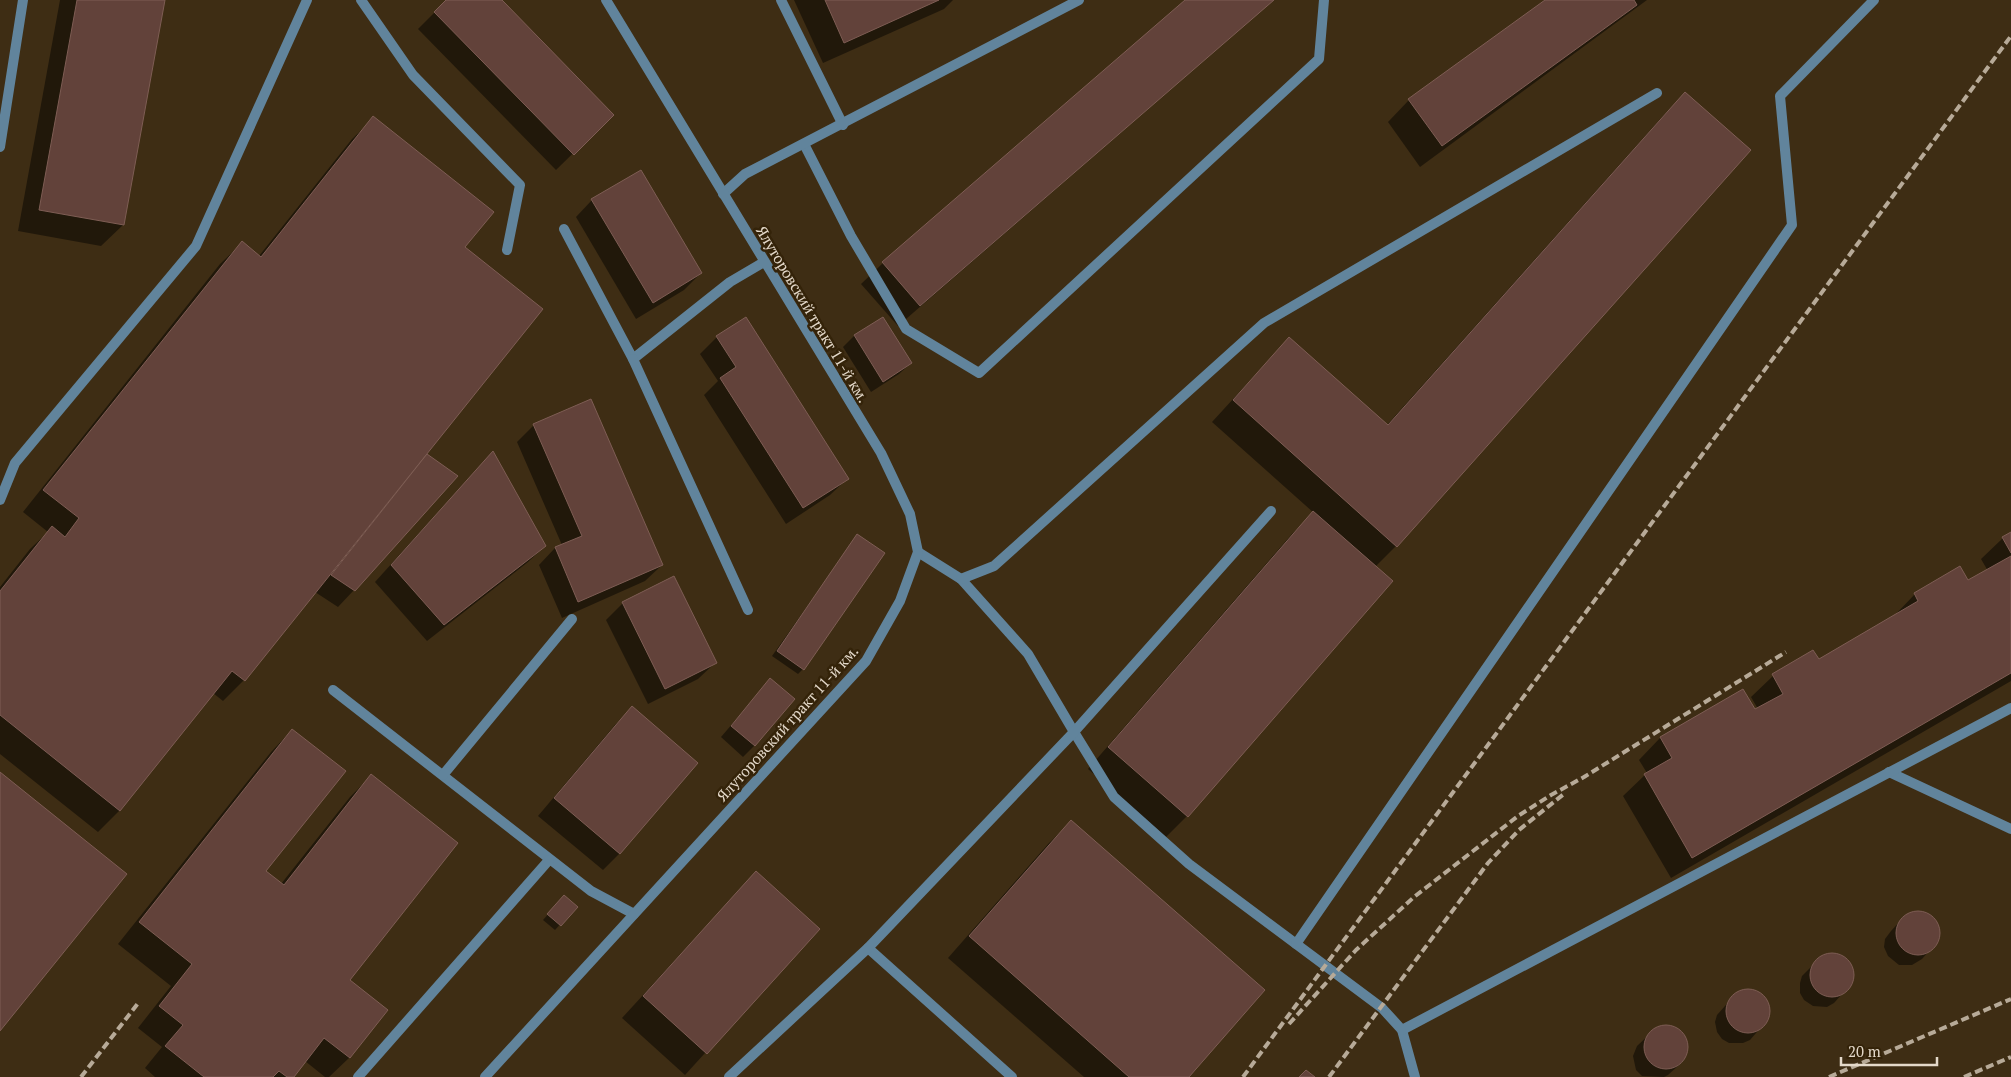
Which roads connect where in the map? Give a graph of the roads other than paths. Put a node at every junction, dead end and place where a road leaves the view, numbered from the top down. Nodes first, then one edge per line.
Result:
1 (23, 0) edge
2 (307, 0) edge
3 (361, 0) edge
4 (606, 0) edge
5 (781, 0) edge
6 (1079, 0) edge
7 (1324, 0) edge
8 (1874, 0) edge
9 (1657, 93) dead end
10 (843, 124) junction
11 (804, 144) junction
12 (0, 147) edge
13 (723, 194) junction
14 (564, 229) dead end
15 (507, 250) dead end
16 (764, 262) junction
17 (633, 359) junction
18 (0, 500) edge
19 (1271, 511) dead end
20 (918, 552) junction
21 (961, 579) junction
22 (748, 610) dead end
23 (572, 619) dead end
24 (333, 690) dead end
25 (2011, 708) edge
26 (1074, 732) junction
27 (1889, 772) junction
28 (443, 776) junction
29 (2011, 829) edge
30 (549, 860) junction
31 (634, 914) junction
32 (1296, 944) junction
33 (868, 948) junction
34 (1402, 1030) junction
35 (358, 1077) edge
36 (485, 1077) edge
37 (729, 1077) edge
38 (1012, 1077) edge
39 (1415, 1077) edge

1 - 12 street
2 - 18 street
3 - 15 street
4 - 13 street, Ялуторовский тракт 11-й км.
5 - 10 street
6 - 10 street
7 - 11 street
8 - 32 street
9 - 21 street
10 - 11 street
11 - 13 street
13 - 16 street, Ялуторовский тракт 11-й км.
14 - 17 street
16 - 17 street
16 - 20 street, Ялуторовский тракт 11-й км.
17 - 22 street
19 - 26 street
20 - 21 street
20 - 31 street, Ялуторовский тракт 11-й км.
21 - 26 street
23 - 28 street
24 - 28 street
25 - 27 street
26 - 32 street
26 - 33 street
27 - 29 street
27 - 34 street
28 - 30 street
30 - 31 street
30 - 35 street
31 - 36 street, Ялуторовский тракт 11-й км.
32 - 34 street
33 - 37 street
33 - 38 street
34 - 39 street

